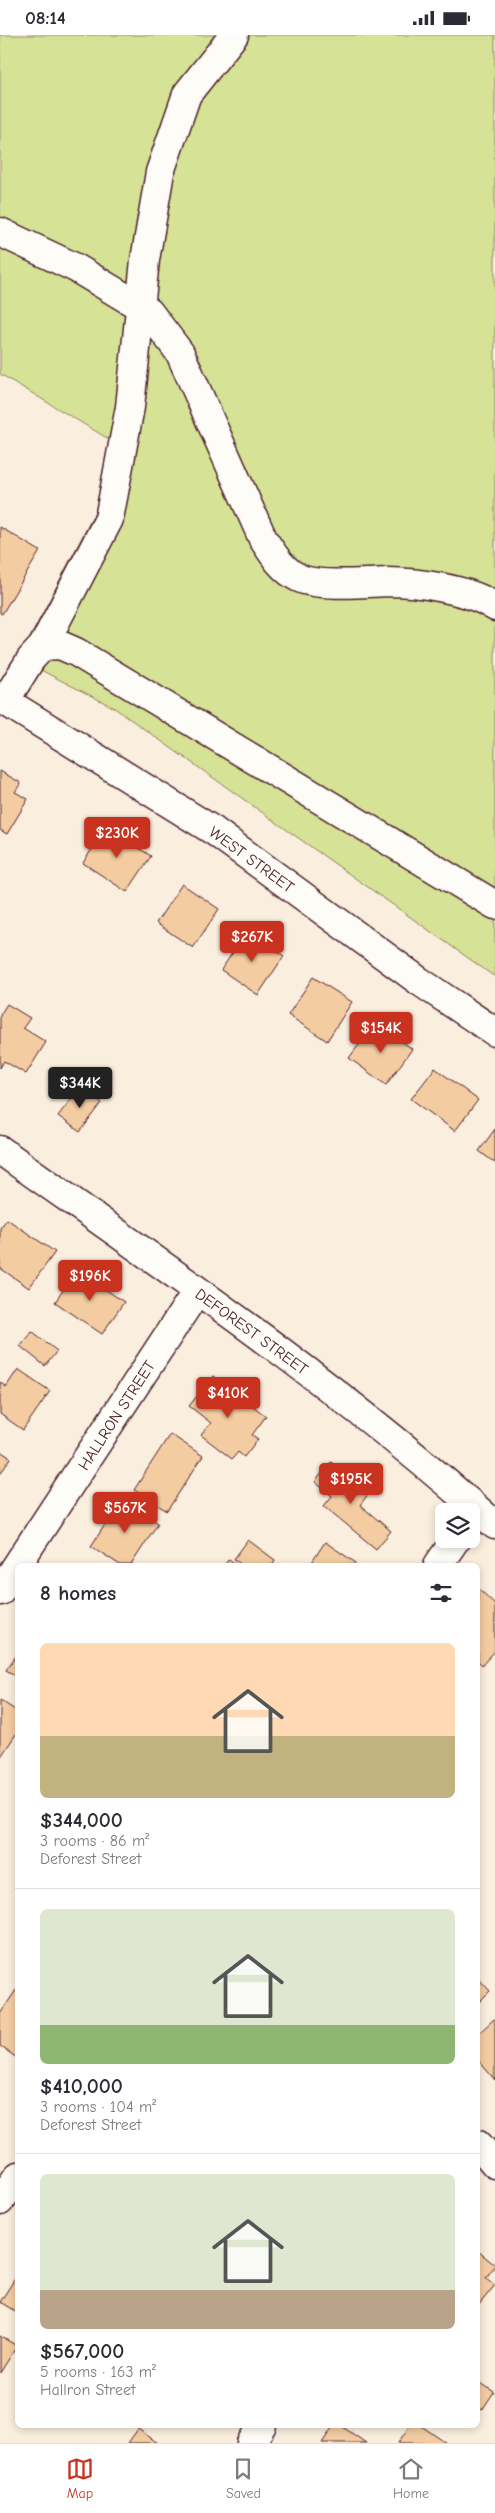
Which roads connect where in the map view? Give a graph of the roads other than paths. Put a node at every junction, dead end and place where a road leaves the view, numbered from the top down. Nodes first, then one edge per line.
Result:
1 (234, 35) edge
2 (0, 232) edge
3 (140, 307) junction
4 (495, 607) edge
5 (43, 646) junction
6 (2, 700) edge
7 (495, 905) edge
8 (495, 1032) edge
9 (0, 1150) edge
10 (197, 1291) junction
11 (481, 1517) edge
12 (450, 1548) edge
13 (18, 1563) edge
14 (439, 1563) edge
15 (15, 1568) edge
16 (0, 1591) edge
17 (480, 2146) edge
18 (495, 2164) edge
19 (15, 2180) edge
20 (0, 2201) edge
21 (260, 2428) edge
22 (251, 2443) edge

1 - 3 street
2 - 3 street
3 - 4 street
3 - 5 street
5 - 6 street
5 - 7 street
6 - 8 street, WEST STREET
9 - 10 street, DEFOREST STREET
10 - 11 street, DEFOREST STREET
10 - 13 street, HALLRON STREET
12 - 14 street
15 - 16 street, HALLRON STREET
17 - 18 street
19 - 20 street
21 - 22 street

